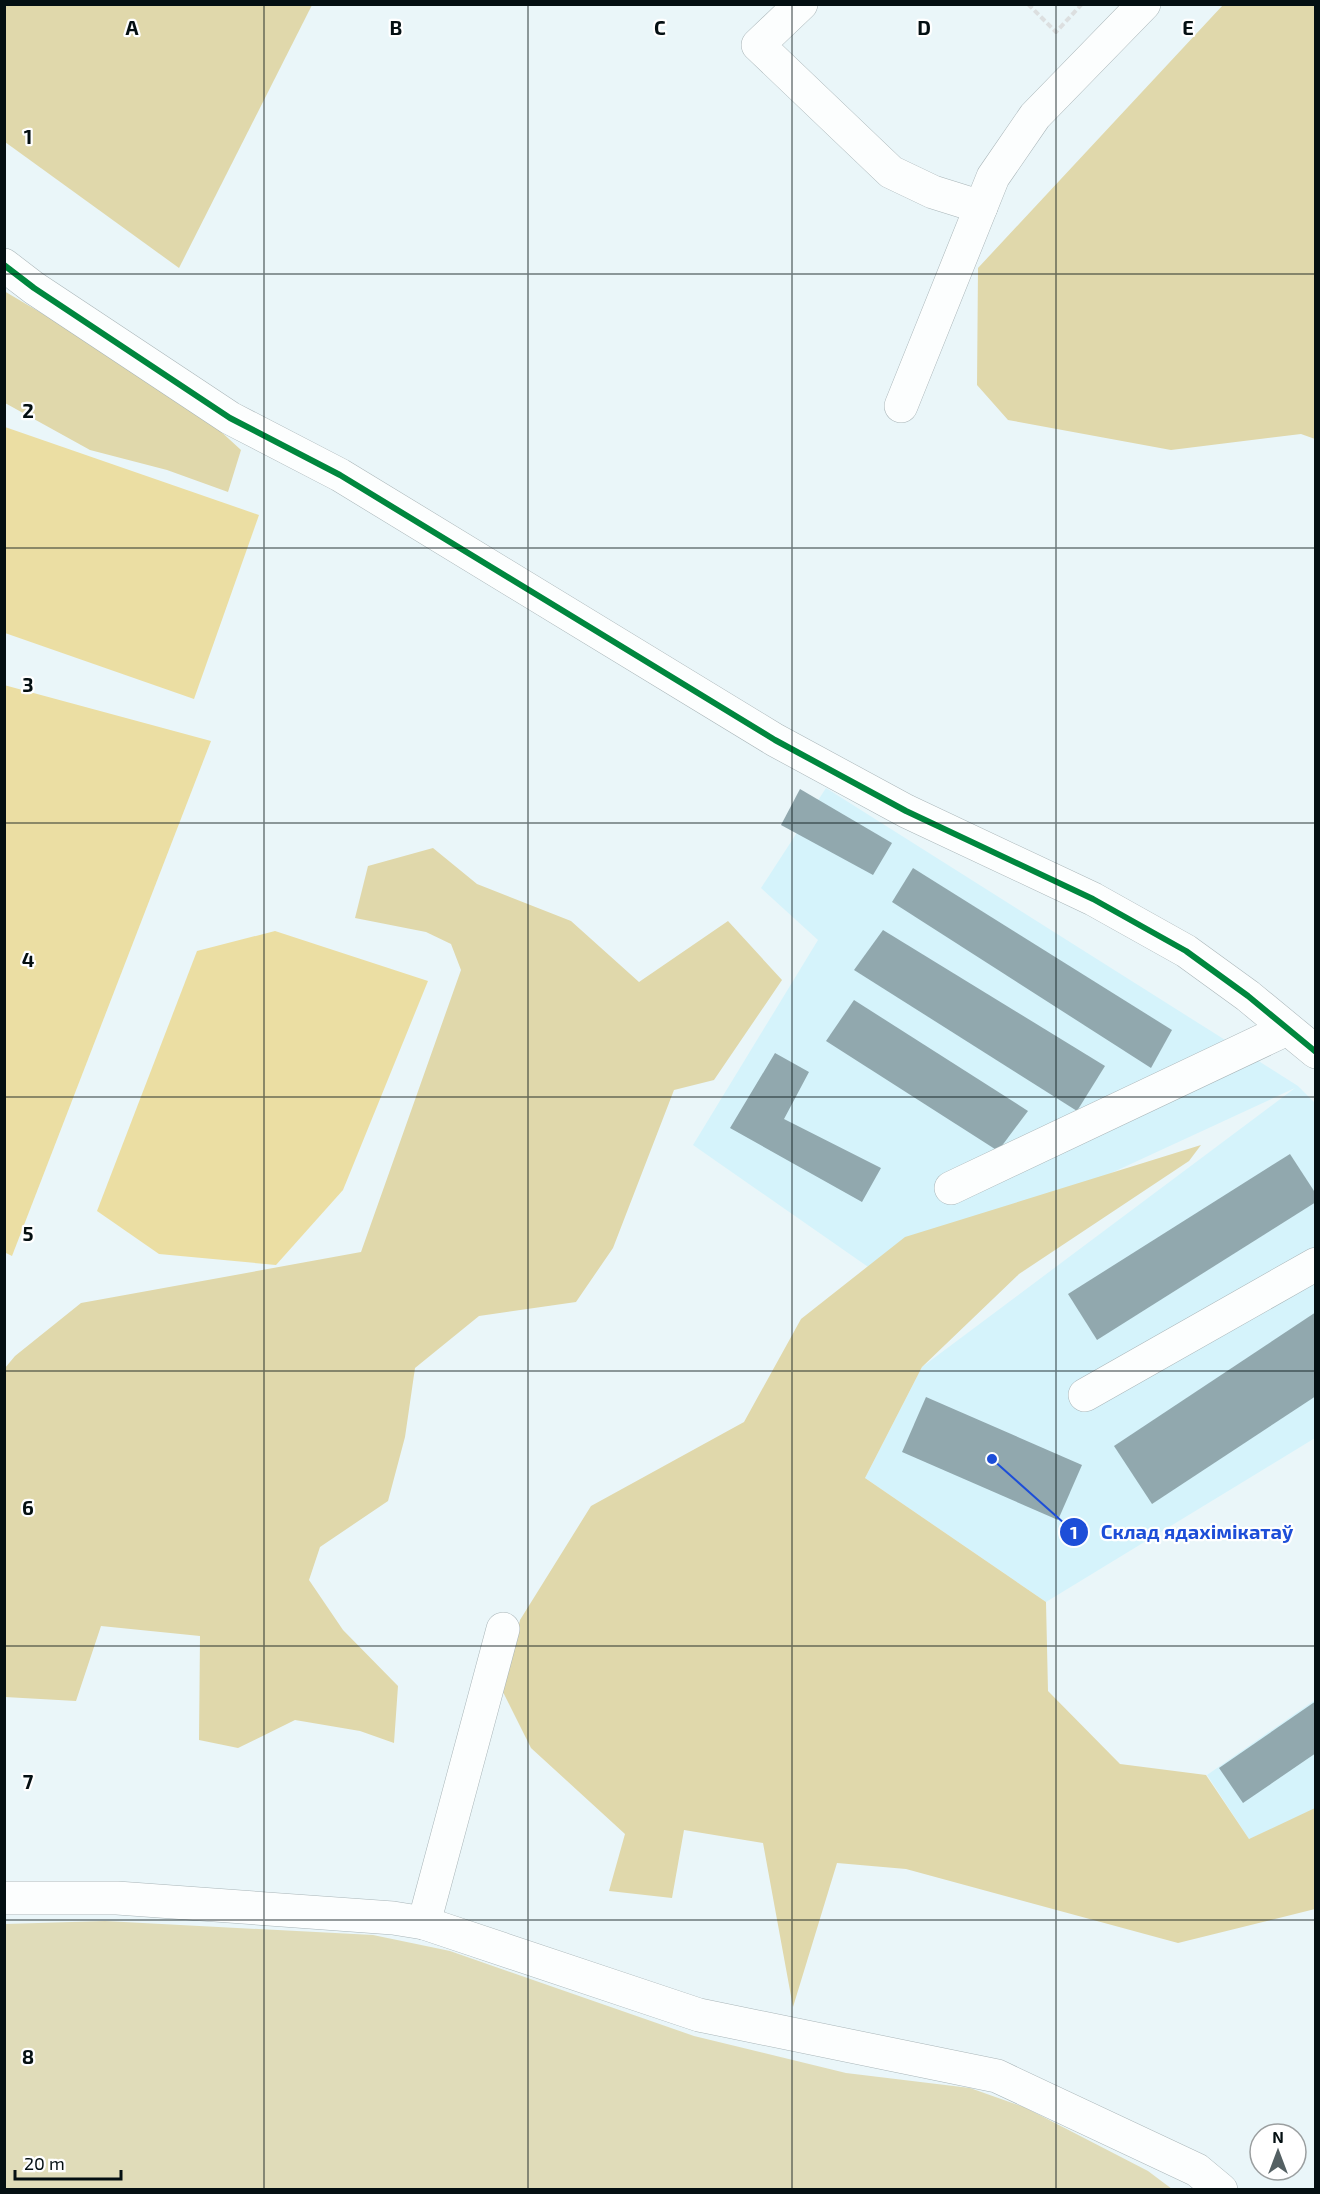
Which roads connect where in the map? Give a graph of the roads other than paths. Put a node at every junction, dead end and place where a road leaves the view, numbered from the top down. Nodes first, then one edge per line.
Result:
1 (801, 4) edge
2 (1144, 4) edge
3 (981, 207) junction
4 (4, 265) edge
5 (901, 406) dead end
6 (1287, 1029) junction
7 (1316, 1052) edge
8 (951, 1188) dead end
9 (1316, 1264) edge
10 (1085, 1395) dead end
11 (503, 1629) dead end
12 (4, 1898) edge
13 (424, 1923) junction
14 (1221, 2190) edge

1 - 3 street
2 - 3 street
3 - 5 street
4 - 6 street
6 - 7 street
6 - 8 street
9 - 10 street
11 - 13 street
12 - 13 street
13 - 14 street

